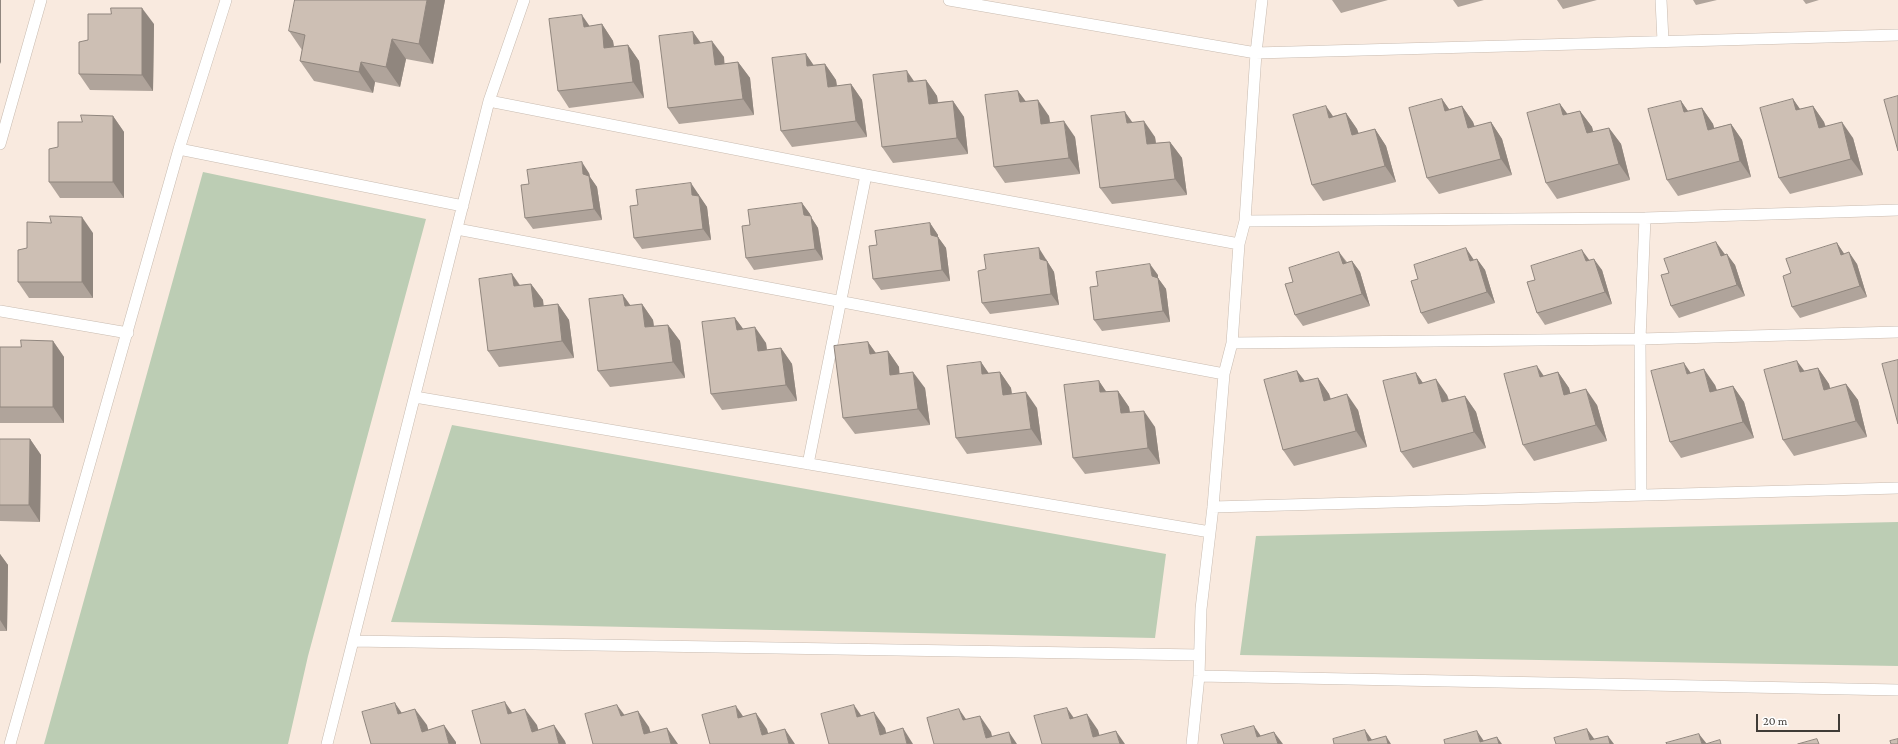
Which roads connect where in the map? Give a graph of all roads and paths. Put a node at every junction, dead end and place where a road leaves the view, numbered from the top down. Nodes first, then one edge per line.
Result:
1 (40, 0) edge
2 (226, 0) edge
3 (524, 0) edge
4 (949, 0) edge
5 (1262, 0) edge
6 (1661, 0) edge
7 (1898, 35) edge
8 (1663, 41) junction
9 (1256, 53) junction
10 (489, 101) junction
11 (0, 144) edge
12 (179, 149) junction
13 (866, 175) junction
14 (463, 206) junction
15 (1898, 210) edge
16 (1644, 218) junction
17 (1245, 221) junction
18 (457, 229) junction
19 (1239, 244) junction
20 (840, 301) junction
21 (0, 311) edge
22 (1898, 332) edge
23 (128, 333) junction
24 (1640, 339) junction
25 (1232, 343) junction
26 (1224, 374) junction
27 (414, 397) junction
28 (808, 464) junction
29 (1898, 488) edge
30 (1641, 495) junction
31 (1213, 507) junction
32 (1210, 532) junction
33 (353, 641) junction
34 (1199, 655) junction
35 (1199, 676) junction
36 (1898, 690) edge
37 (10, 744) edge
38 (326, 744) edge
39 (1192, 744) edge

1 - 11 lane
2 - 12 lane
3 - 10 lane
4 - 9 lane
5 - 9 lane
6 - 8 lane
7 - 8 lane
8 - 9 lane
9 - 17 lane
10 - 13 lane
10 - 14 lane
12 - 14 lane
12 - 23 lane
13 - 19 lane
13 - 20 lane
14 - 18 lane
15 - 16 lane
16 - 17 lane
16 - 24 lane
17 - 19 lane
18 - 20 lane
18 - 27 lane
19 - 25 lane
20 - 26 lane
20 - 28 lane
21 - 23 lane
22 - 24 lane
23 - 37 lane
24 - 25 lane
24 - 30 lane
25 - 26 lane
26 - 31 lane
27 - 28 lane
27 - 33 lane
28 - 32 lane
29 - 30 lane
30 - 31 lane
31 - 32 lane
32 - 34 lane
33 - 34 lane
33 - 38 lane
34 - 35 lane
35 - 36 lane
35 - 39 lane

